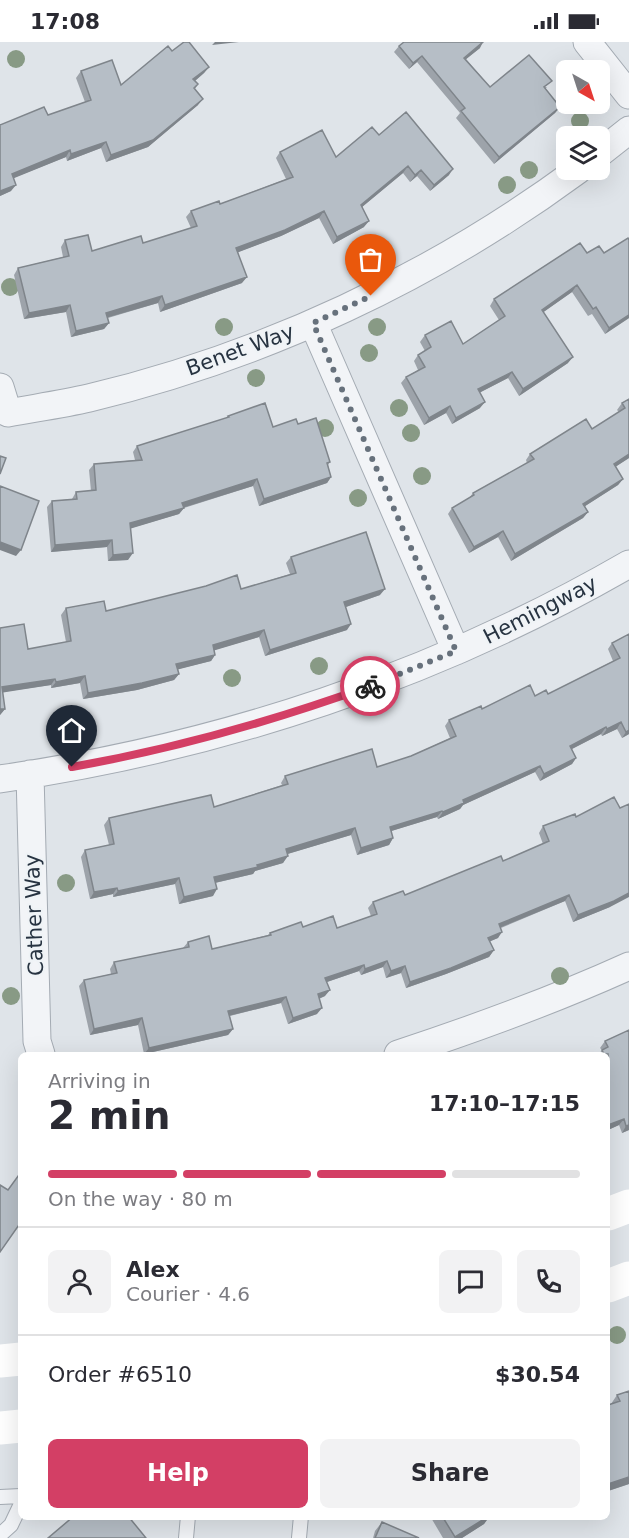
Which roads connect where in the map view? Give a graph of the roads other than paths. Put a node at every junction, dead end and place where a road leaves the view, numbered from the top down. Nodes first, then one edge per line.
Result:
1 (587, 42) edge
2 (629, 95) edge
3 (629, 130) edge
4 (610, 145) edge
5 (563, 180) edge
6 (313, 323) junction
7 (0, 387) edge
8 (629, 564) edge
9 (456, 651) junction
10 (30, 774) junction
11 (0, 779) edge
12 (629, 966) edge
13 (40, 1052) edge
14 (404, 1052) edge
15 (629, 1206) edge
16 (610, 1213) edge
17 (629, 1278) edge
18 (610, 1285) edge
19 (18, 1359) edge
20 (0, 1361) edge
21 (18, 1426) edge
22 (0, 1428) edge
23 (18, 1496) edge
24 (0, 1497) edge
25 (18, 1510) edge
26 (188, 1520) edge
27 (301, 1520) edge
28 (0, 1535) edge
29 (186, 1538) edge
30 (299, 1538) edge

1 - 2 street
3 - 4 street
5 - 6 street, Benet Way
6 - 7 street, Benet Way
6 - 9 street
8 - 9 street, Hemingway
9 - 10 street, Hemingway
10 - 11 street, Hemingway
10 - 13 street, Cather Way
12 - 14 street
15 - 16 main road
17 - 18 main road
19 - 20 main road
21 - 22 main road
23 - 24 lane
25 - 28 lane
26 - 29 lane
27 - 30 lane

